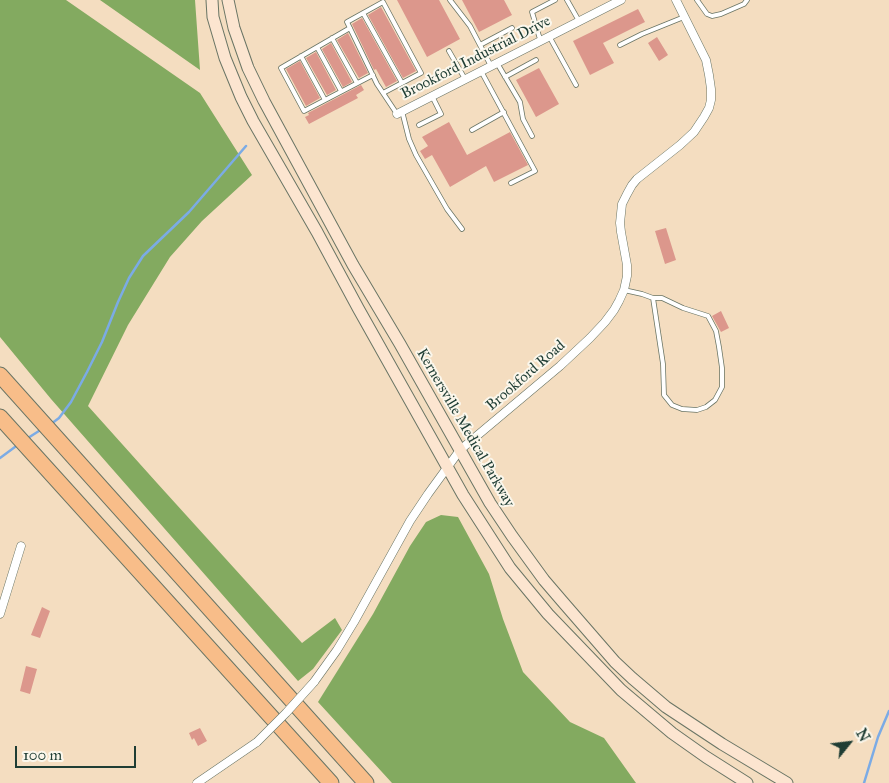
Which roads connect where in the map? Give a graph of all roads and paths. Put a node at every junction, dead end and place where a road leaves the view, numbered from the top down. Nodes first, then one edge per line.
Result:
1 (212, 0) edge
2 (228, 0) edge
3 (450, 0) edge
4 (555, 0) edge
5 (567, 0) edge
6 (620, 0) edge
7 (676, 0) edge
8 (697, 0) edge
9 (747, 0) edge
10 (363, 13) junction
11 (684, 17) junction
12 (579, 21) junction
13 (350, 28) junction
14 (512, 28) dead end
15 (549, 36) junction
16 (332, 38) junction
17 (541, 40) junction
18 (480, 45) junction
19 (620, 45) dead end
20 (316, 47) junction
21 (449, 51) dead end
22 (301, 56) junction
23 (536, 60) dead end
24 (494, 64) junction
25 (481, 71) junction
26 (373, 75) junction
27 (505, 77) junction
28 (465, 79) junction
29 (357, 83) junction
30 (402, 83) junction
31 (576, 85) dead end
32 (341, 92) junction
33 (383, 93) junction
34 (432, 96) junction
35 (325, 100) junction
36 (504, 112) junction
37 (399, 113) junction
38 (419, 125) dead end
39 (472, 130) dead end
40 (532, 136) dead end
41 (511, 183) dead end
42 (462, 229) dead end
43 (343, 245) junction
44 (328, 253) junction
45 (624, 290) junction
46 (653, 298) junction
47 (0, 375) edge
48 (0, 417) edge
49 (460, 450) junction
50 (448, 468) junction
51 (21, 546) dead end
52 (0, 614) edge
53 (615, 662) junction
54 (604, 673) junction
55 (197, 783) edge
56 (332, 783) edge
57 (366, 783) edge
58 (747, 783) edge
59 (787, 783) edge

1 - 44 main road
2 - 43 main road, Kernersville Medical Parkway
3 - 18 lane
4 - 17 lane
5 - 12 lane
6 - 12 street, Brookford Industrial Drive
7 - 11 street, Brookford Road
8 - 9 lane
10 - 13 lane
10 - 30 lane
10 - 30 lane
11 - 19 lane
11 - 45 street, Brookford Road
12 - 15 street, Brookford Industrial Drive
13 - 16 lane
13 - 26 lane
14 - 18 lane
15 - 17 street, Brookford Industrial Drive
15 - 31 lane
16 - 20 lane
16 - 29 lane
17 - 24 street, Brookford Industrial Drive
18 - 24 lane
20 - 22 lane
20 - 32 lane
21 - 28 lane
22 - 35 lane
22 - 35 lane
23 - 27 lane
24 - 25 street, Brookford Industrial Drive
24 - 27 lane
25 - 28 street, Brookford Industrial Drive
25 - 36 lane
26 - 29 lane
26 - 33 lane
27 - 40 lane
28 - 34 street, Brookford Industrial Drive
29 - 32 lane
30 - 33 lane
32 - 35 lane
33 - 37 lane
34 - 37 street, Brookford Industrial Drive
34 - 38 lane
36 - 39 lane
36 - 41 lane
37 - 42 lane
43 - 44 main road
43 - 49 main road, Kernersville Medical Parkway
44 - 50 main road
45 - 46 lane
45 - 49 street, Brookford Road
46 - 46 lane
47 - 57 highway
48 - 56 highway
49 - 50 street, Brookford Road
49 - 53 main road, Kernersville Medical Parkway
50 - 54 main road
50 - 55 street, Brookford Road, bridge
51 - 52 street
53 - 54 main road
53 - 59 main road, Kernersville Medical Parkway
54 - 58 main road

